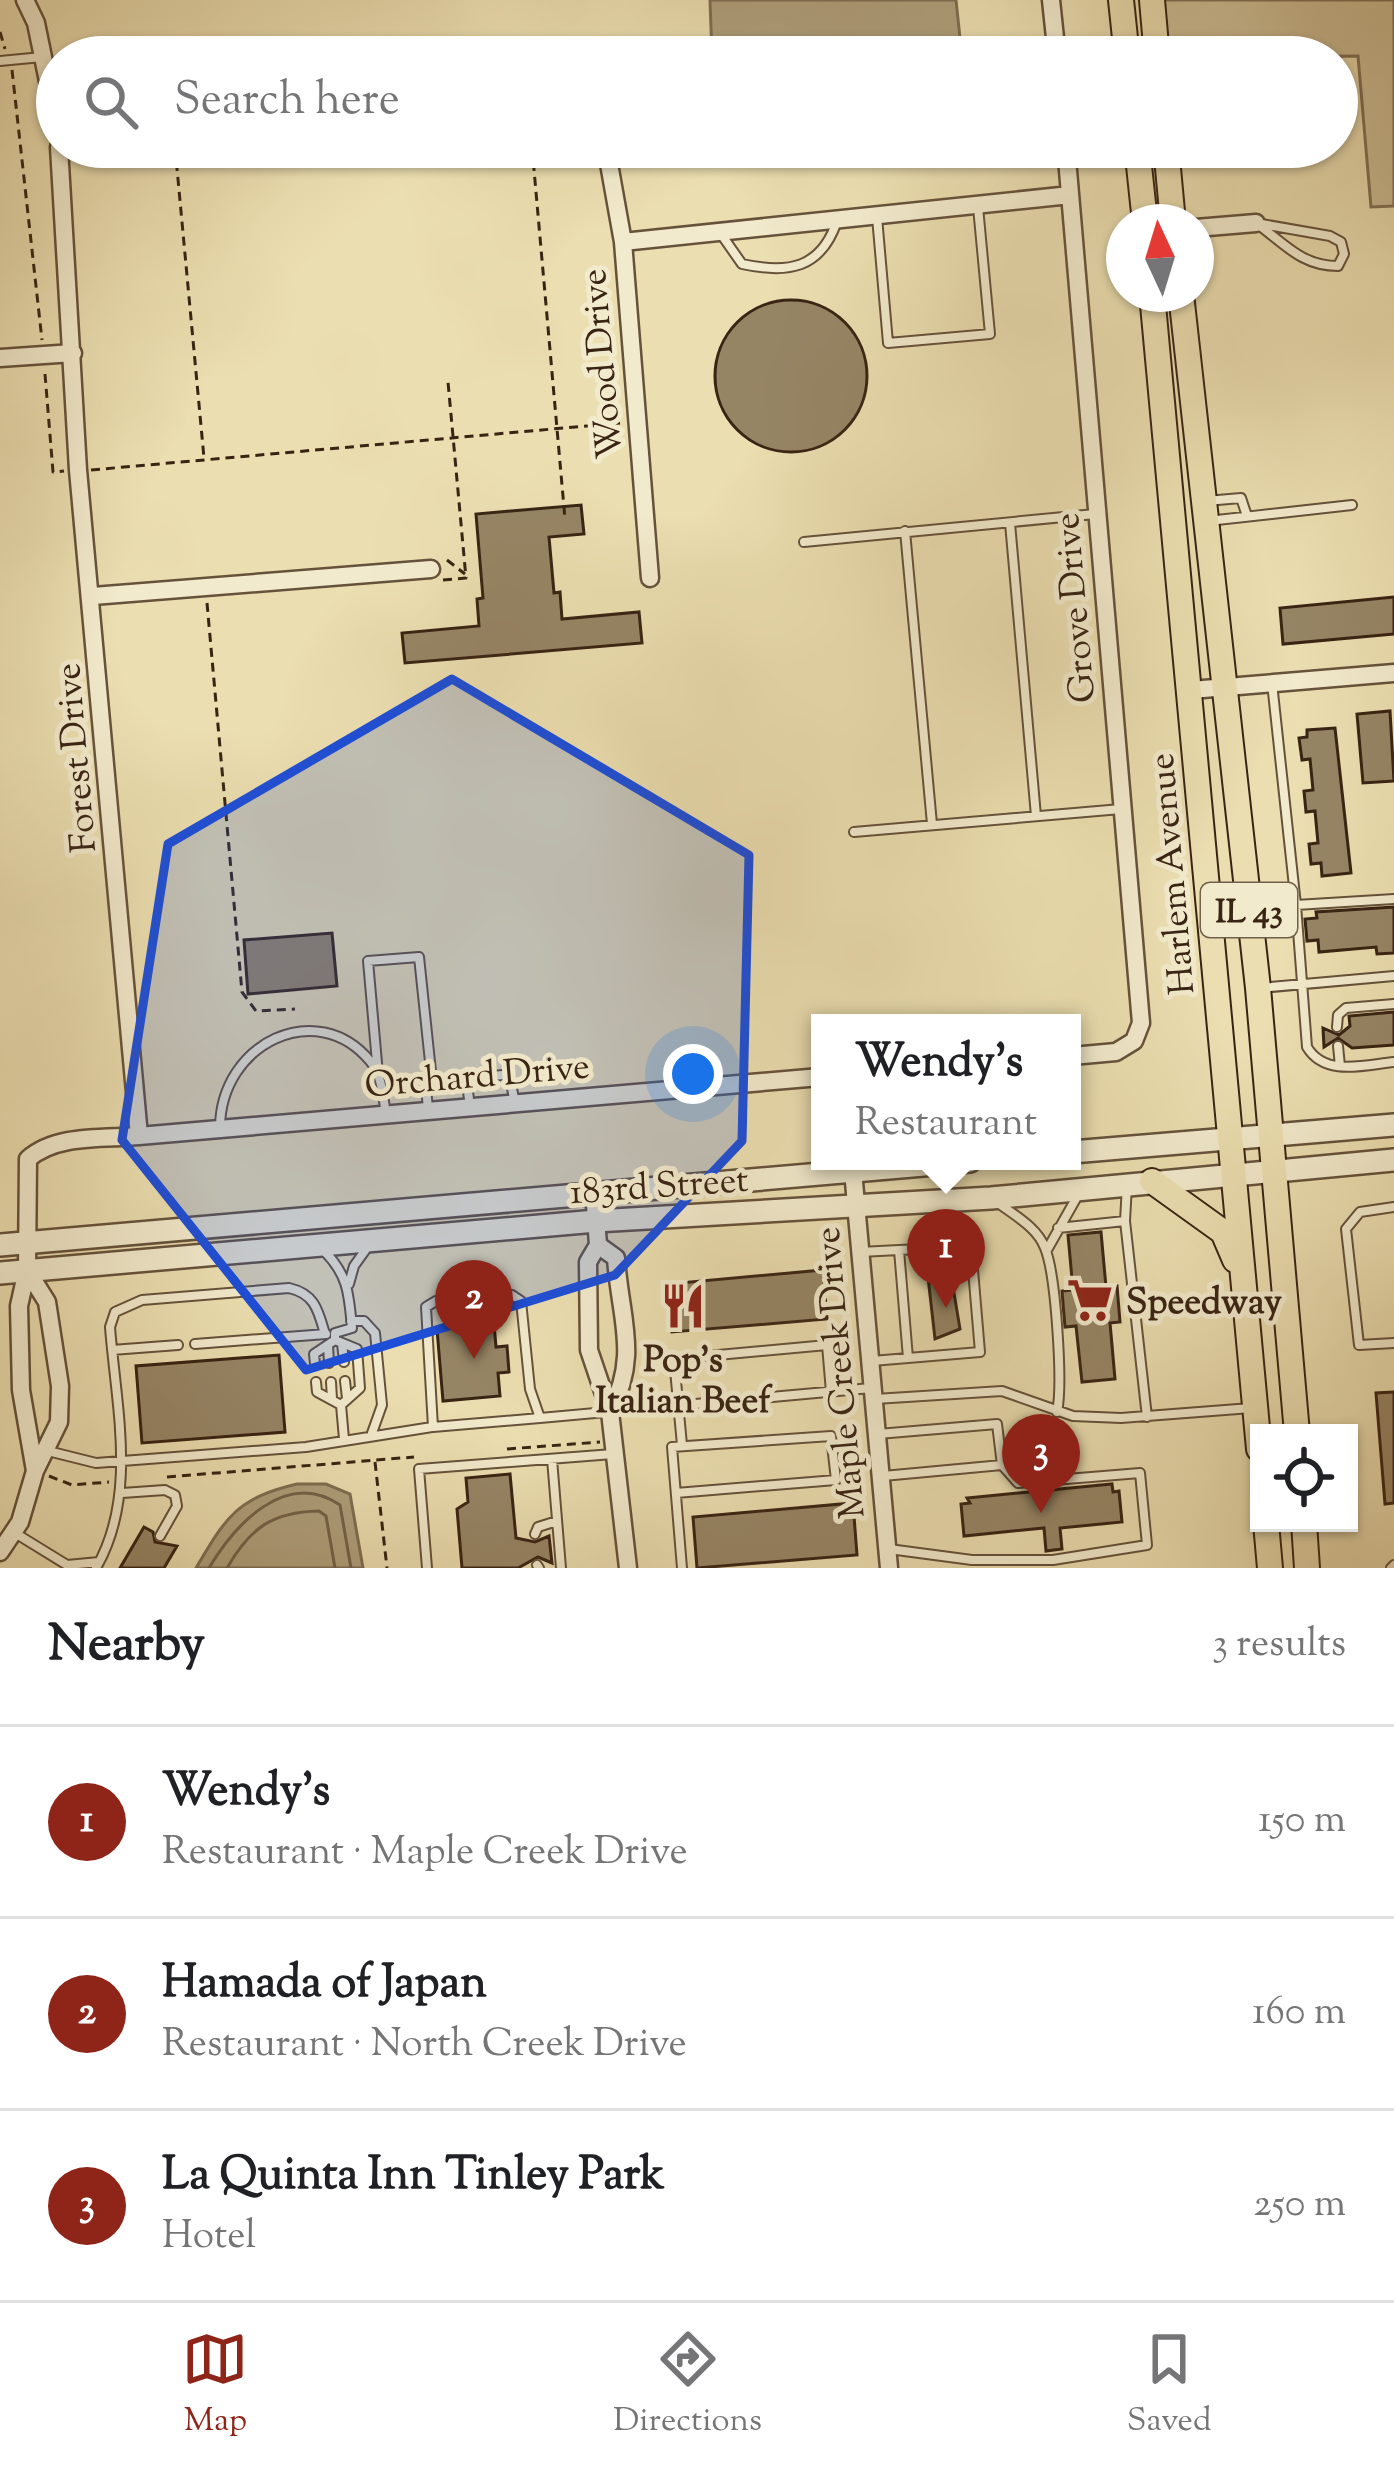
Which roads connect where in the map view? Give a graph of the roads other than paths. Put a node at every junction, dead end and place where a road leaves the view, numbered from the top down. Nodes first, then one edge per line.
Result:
1 (25, 0) edge
2 (1051, 0) edge
3 (1121, 0) edge
4 (1152, 0) edge
5 (37, 36) edge
6 (1055, 36) edge
7 (1125, 36) edge
8 (1155, 36) edge
9 (36, 58) edge
10 (4, 61) edge
11 (60, 168) edge
12 (610, 168) edge
13 (1068, 168) edge
14 (1139, 168) edge
15 (1168, 168) edge
16 (1070, 195) junction
17 (1143, 204) edge
18 (1171, 204) edge
19 (978, 205) junction
20 (878, 215) junction
21 (837, 220) junction
22 (1256, 223) junction
23 (1214, 226) edge
24 (720, 232) junction
25 (623, 242) junction
26 (1154, 312) edge
27 (1183, 312) edge
28 (73, 352) junction
29 (0, 358) edge
30 (1352, 505) dead end
31 (1206, 511) junction
32 (1098, 514) junction
33 (1246, 516) junction
34 (1010, 523) junction
35 (905, 531) junction
36 (804, 542) dead end
37 (441, 570) road end
38 (650, 578) dead end
39 (93, 596) junction
40 (1394, 673) edge
41 (1272, 683) junction
42 (1223, 687) junction
43 (1191, 690) junction
44 (1123, 808) junction
45 (1036, 816) junction
46 (932, 824) junction
47 (854, 832) dead end
48 (1394, 898) edge
49 (1296, 905) junction
50 (1394, 976) edge
51 (1302, 983) junction
52 (1258, 988) junction
53 (1394, 1004) edge
54 (1337, 1027) dead end
55 (1338, 1046) dead end
56 (1081, 1055) edge
57 (1394, 1062) edge
58 (1340, 1066) junction
59 (378, 1074) junction
60 (466, 1078) junction
61 (811, 1078) edge
62 (432, 1081) junction
63 (515, 1103) junction
64 (470, 1107) junction
65 (428, 1111) junction
66 (386, 1114) junction
67 (1394, 1124) edge
68 (220, 1129) junction
69 (1270, 1134) junction
70 (140, 1136) junction
71 (1229, 1137) junction
72 (1081, 1151) edge
73 (1394, 1162) edge
74 (865, 1170) edge
75 (1272, 1170) junction
76 (853, 1171) junction
77 (1232, 1173) junction
78 (1140, 1183) junction
79 (1086, 1188) junction
80 (594, 1192) junction
81 (991, 1198) junction
82 (856, 1204) junction
83 (1394, 1207) edge
84 (596, 1220) junction
85 (1125, 1221) junction
86 (1056, 1228) junction
87 (373, 1240) junction
88 (26, 1243) junction
89 (0, 1245) edge
90 (318, 1245) junction
91 (598, 1246) junction
92 (899, 1250) junction
93 (1047, 1251) junction
94 (860, 1252) junction
95 (27, 1270) junction
96 (0, 1273) edge
97 (1243, 1276) junction
98 (349, 1286) junction
99 (351, 1321) junction
100 (333, 1339) junction
101 (1394, 1343) edge
102 (195, 1344) dead end
103 (178, 1346) dead end
104 (112, 1350) junction
105 (908, 1358) junction
106 (870, 1361) junction
107 (344, 1362) dead end
108 (329, 1363) dead end
109 (314, 1364) dead end
110 (345, 1381) dead end
111 (316, 1382) dead end
112 (331, 1382) dead end
113 (831, 1391) junction
114 (873, 1394) junction
115 (340, 1402) junction
116 (677, 1402) junction
117 (1255, 1408) junction
118 (610, 1412) junction
119 (1057, 1412) junction
120 (1147, 1417) junction
121 (540, 1418) junction
122 (1257, 1424) edge
123 (1296, 1424) edge
124 (433, 1426) junction
125 (372, 1434) junction
126 (877, 1434) junction
127 (344, 1439) junction
128 (682, 1445) junction
129 (613, 1447) junction
130 (48, 1451) junction
131 (552, 1459) junction
132 (120, 1460) junction
133 (1002, 1465) junction
134 (41, 1473) junction
135 (881, 1476) junction
136 (122, 1492) junction
137 (676, 1493) junction
138 (557, 1521) junction
139 (14, 1532) junction
140 (1267, 1532) edge
141 (1305, 1532) edge
142 (535, 1534) dead end
143 (160, 1536) dead end
144 (887, 1548) junction
145 (0, 1552) edge
146 (98, 1565) edge
147 (65, 1566) edge
148 (427, 1568) edge
149 (561, 1568) edge
150 (628, 1568) edge
151 (682, 1568) edge
152 (889, 1568) edge
153 (1270, 1568) edge
154 (1307, 1568) edge

1 - 5 street
2 - 6 street
3 - 7 main road
4 - 8 main road
9 - 10 lane
11 - 28 street, Forest Drive
12 - 25 street, Wood Drive
13 - 16 street, Grove Drive
14 - 17 main road
15 - 18 main road
16 - 19 street
16 - 32 street, Grove Drive
19 - 20 street
19 - 20 lane
20 - 21 street
21 - 24 street
21 - 24 lane
22 - 22 lane
22 - 23 street
24 - 25 street
25 - 38 street, Wood Drive
26 - 43 main road, Harlem Avenue / IL 43
27 - 31 main road, Harlem Avenue / IL 43
28 - 29 street
28 - 39 street, Forest Drive
30 - 33 lane
31 - 33 lane
31 - 33 lane
31 - 42 main road, Harlem Avenue / IL 43
32 - 34 lane
32 - 44 street, Grove Drive
34 - 35 lane
34 - 45 lane
35 - 36 lane
35 - 46 lane
37 - 39 street
39 - 70 street, Forest Drive
40 - 41 street
41 - 42 street
41 - 49 lane
42 - 43 street
42 - 52 main road, Harlem Avenue / IL 43
43 - 71 main road, Harlem Avenue / IL 43
44 - 45 lane
44 - 56 street, Grove Drive
45 - 46 lane
46 - 47 lane
48 - 49 lane
49 - 51 lane
50 - 51 lane
51 - 52 lane
51 - 58 lane
52 - 69 main road, Harlem Avenue / IL 43
53 - 54 lane
55 - 58 lane
57 - 58 lane
59 - 62 lane
59 - 66 lane
59 - 68 lane
60 - 62 lane
60 - 63 lane
60 - 64 lane
61 - 63 street, Orchard Drive
62 - 65 lane
63 - 64 street, Orchard Drive
64 - 65 street, Orchard Drive
65 - 66 street, Orchard Drive
66 - 68 street, Orchard Drive
67 - 69 street
68 - 70 street, Orchard Drive
69 - 71 street
69 - 75 main road, Harlem Avenue / IL 43
70 - 88 street
71 - 72 street
71 - 77 main road, Harlem Avenue / IL 43
73 - 75 street, 183rd Street
74 - 76 street, 183rd Street
75 - 77 street, 183rd Street
75 - 123 main road, Harlem Avenue / IL 43
76 - 80 street, 183rd Street
76 - 82 street, Maple Creek Drive
77 - 78 street, 183rd Street
77 - 97 main road, Harlem Avenue / IL 43
78 - 79 street, 183rd Street
78 - 85 lane
78 - 97 main road
79 - 81 street, 183rd Street
79 - 86 lane
80 - 84 street
80 - 88 street, 183rd Street
81 - 82 street, 183rd Street
81 - 93 lane
82 - 84 street, 183rd Street
82 - 94 street, Maple Creek Drive
83 - 101 lane
84 - 87 street, 183rd Street
84 - 91 street
85 - 86 lane
85 - 120 lane
86 - 93 lane
87 - 90 street, 183rd Street
87 - 98 lane
88 - 89 street, 183rd Street
88 - 95 street
90 - 95 street, 183rd Street
90 - 98 lane
91 - 118 street
91 - 118 street
92 - 94 lane
92 - 105 lane
92 - 105 lane
93 - 119 lane
94 - 106 street, Maple Creek Drive
95 - 96 street, 183rd Street
95 - 130 street
95 - 134 street
97 - 117 main road, Harlem Avenue / IL 43
98 - 99 lane
99 - 100 lane
99 - 125 lane
100 - 102 lane
100 - 104 lane
100 - 107 lane
100 - 108 lane
100 - 109 lane
100 - 115 lane
103 - 104 lane
104 - 132 lane
105 - 106 lane
106 - 114 street, Maple Creek Drive
110 - 115 lane
111 - 115 lane
112 - 115 lane
113 - 114 lane
113 - 116 lane
113 - 116 lane
114 - 119 lane
114 - 126 street, Maple Creek Drive
115 - 127 lane
116 - 118 lane
116 - 128 lane
117 - 120 lane
117 - 122 main road, Harlem Avenue / IL 43
118 - 121 lane
118 - 129 street
119 - 120 lane
121 - 124 lane
121 - 124 lane
124 - 125 lane
125 - 127 lane
126 - 133 lane
126 - 135 street, Maple Creek Drive
127 - 132 lane
128 - 137 lane
128 - 137 lane
129 - 131 lane
129 - 150 street
130 - 132 lane
130 - 134 street
131 - 138 lane
131 - 148 lane
132 - 136 lane
133 - 135 lane
133 - 144 lane
134 - 139 street
135 - 144 street, Maple Creek Drive
136 - 143 lane
136 - 146 lane
137 - 151 lane
138 - 142 lane
138 - 149 lane
139 - 145 street
139 - 147 lane
140 - 153 main road
141 - 154 main road
144 - 152 street, Maple Creek Drive
146 - 147 lane

